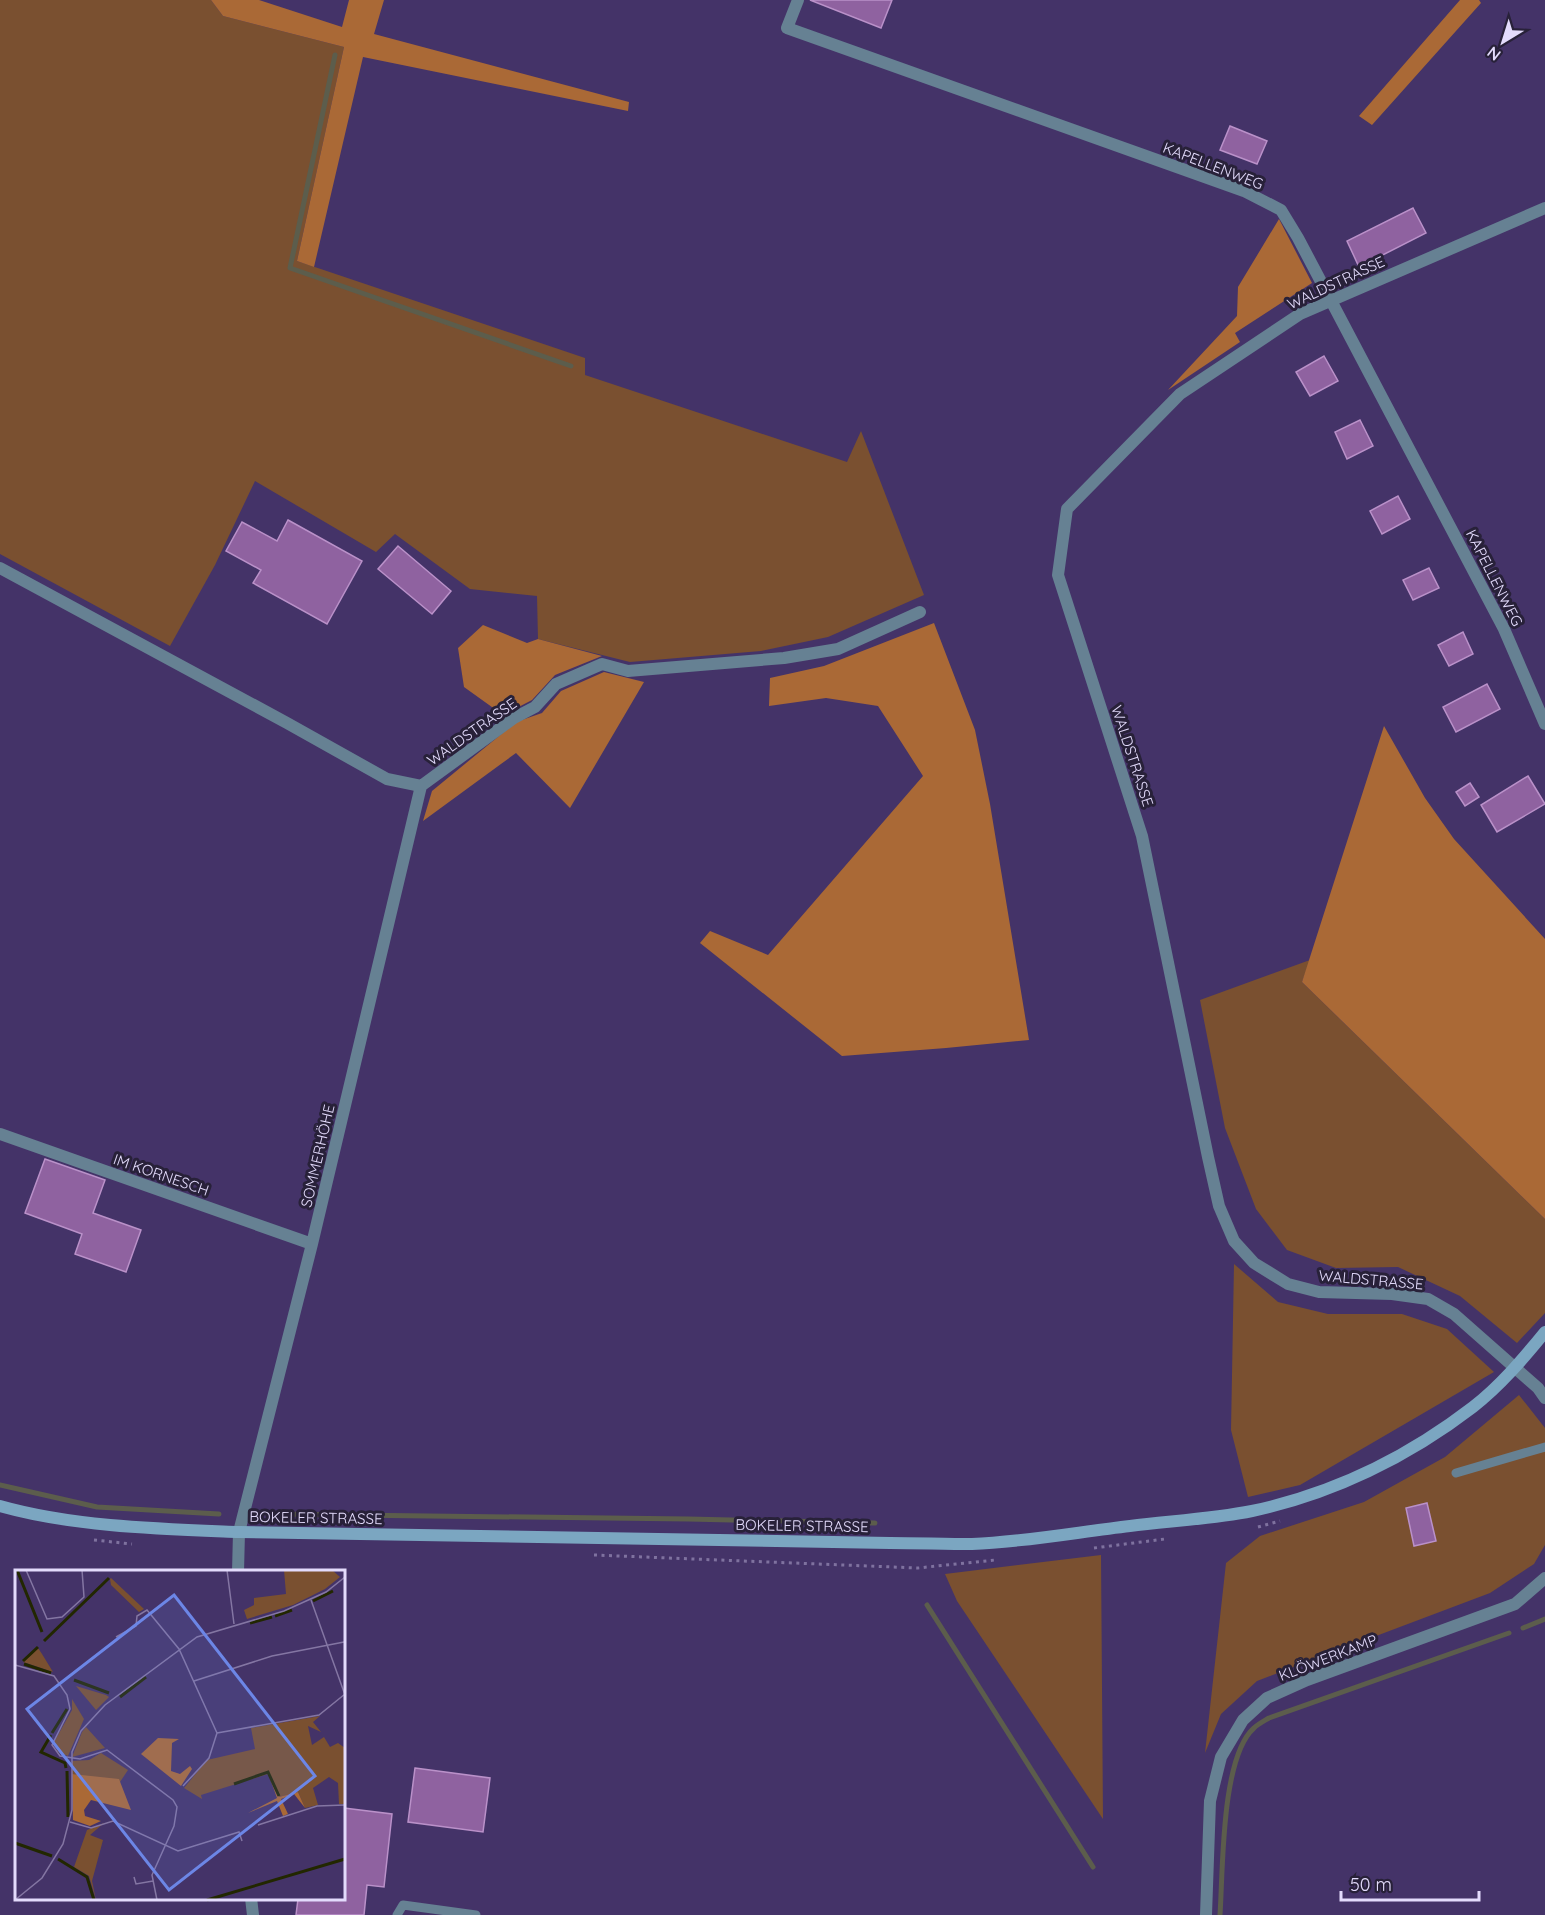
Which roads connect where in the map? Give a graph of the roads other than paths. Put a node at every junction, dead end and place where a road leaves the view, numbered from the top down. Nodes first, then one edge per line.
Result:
1 (798, 0) edge
2 (1545, 208) edge
3 (1332, 300) junction
4 (0, 568) edge
5 (920, 612) dead end
6 (1545, 724) edge
7 (421, 786) junction
8 (0, 1134) edge
9 (312, 1244) junction
10 (1545, 1332) edge
11 (1514, 1368) junction
12 (1545, 1398) edge
13 (1545, 1447) edge
14 (1456, 1473) dead end
15 (0, 1506) edge
16 (239, 1532) junction
17 (238, 1570) edge
18 (1545, 1578) edge
19 (251, 1900) edge
20 (253, 1915) edge
21 (397, 1915) edge
22 (476, 1915) edge
23 (1206, 1915) edge

1 - 3 street, KAPELLENWEG
2 - 3 street, WALDSTRASSE
3 - 6 street, KAPELLENWEG
3 - 11 street, WALDSTRASSE
4 - 7 street, WALDSTRASSE
5 - 7 street, WALDSTRASSE
7 - 9 street, SOMMERHÖHE
8 - 9 street, IM KORNESCH
9 - 16 street, SOMMERHÖHE
10 - 11 street, BOKELER STRASSE
11 - 12 street, WALDSTRASSE
11 - 16 street, BOKELER STRASSE
13 - 14 lane
15 - 16 street, BOKELER STRASSE
16 - 17 street, SOMMERHÖHE
18 - 23 street, KLÖWERKAMP
19 - 20 street
21 - 22 lane

